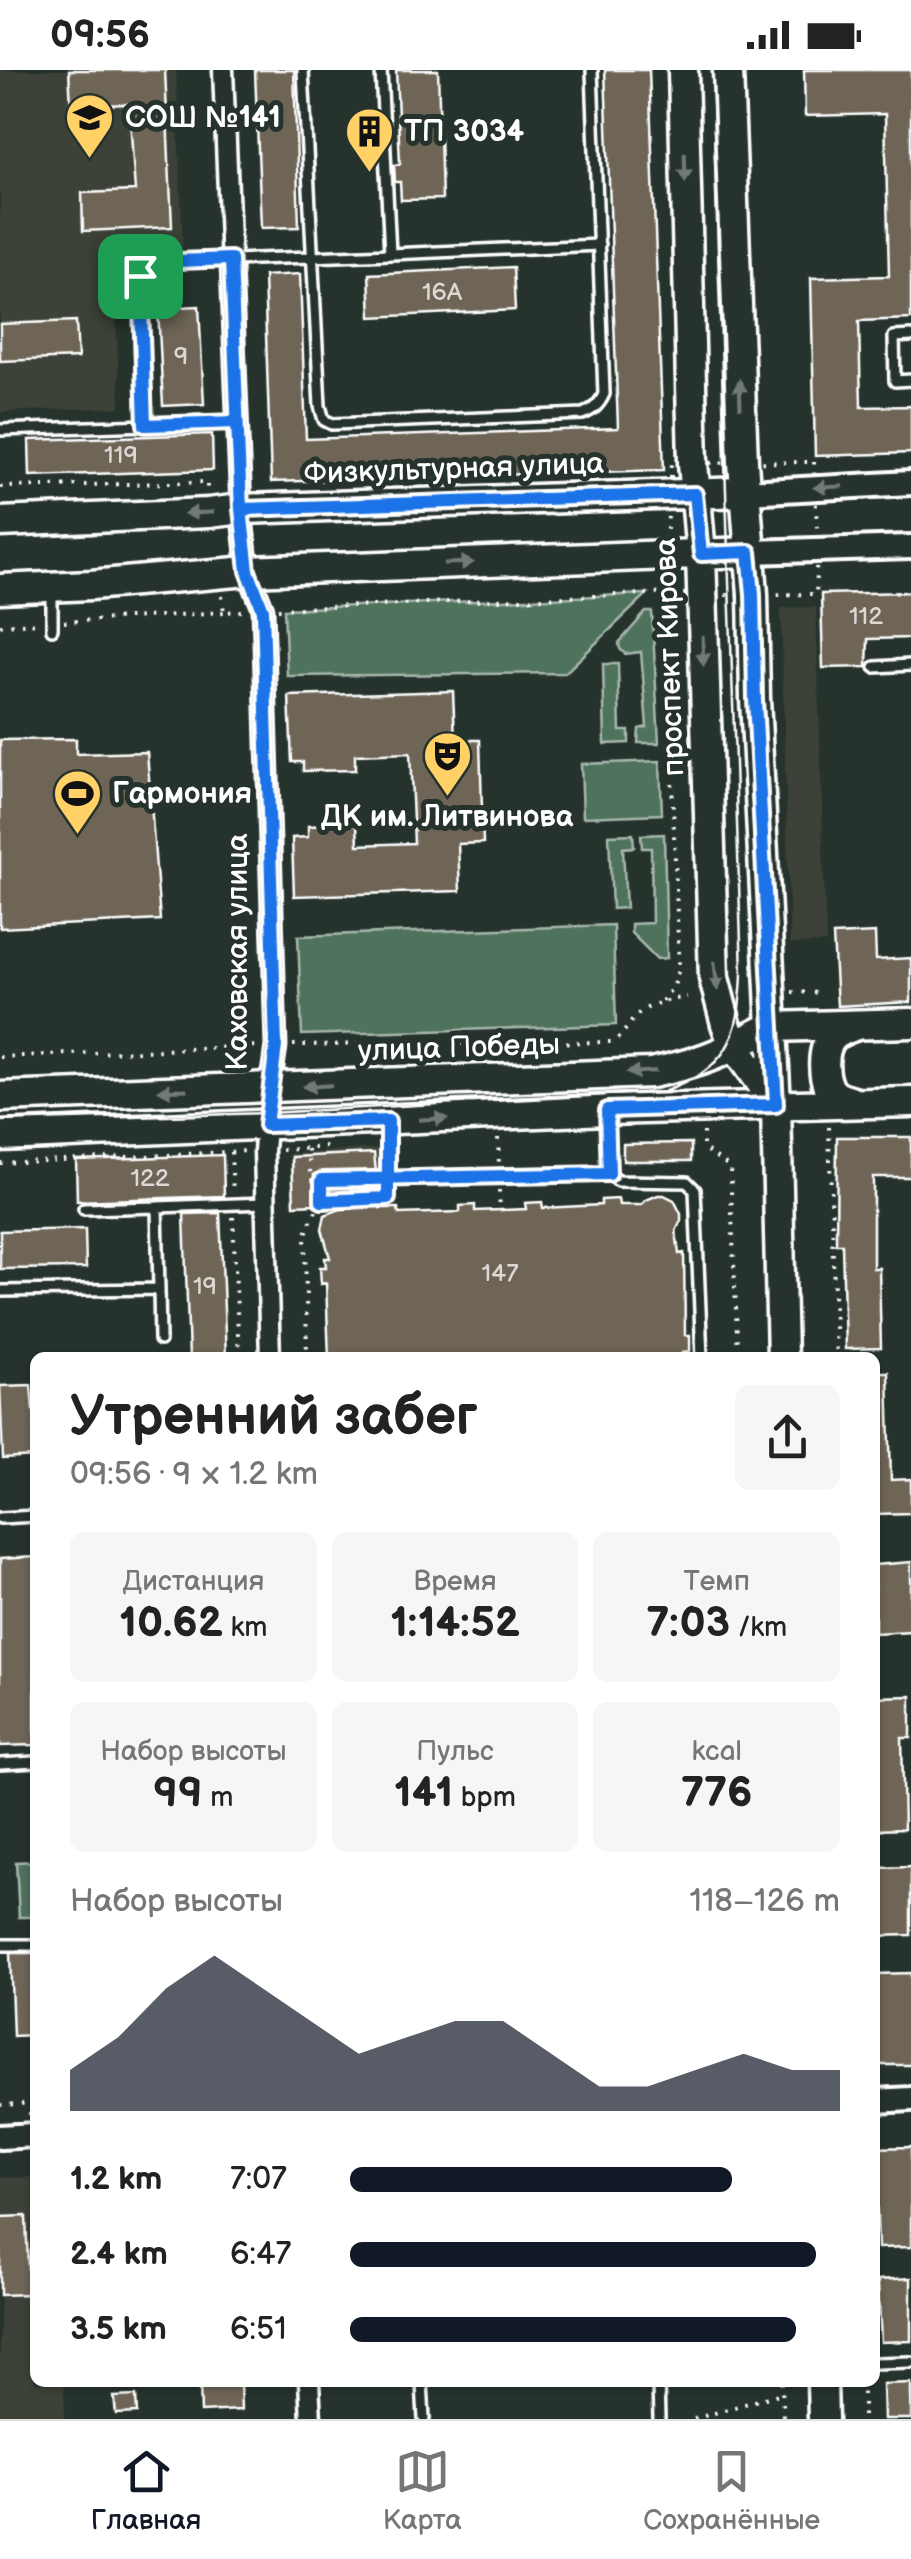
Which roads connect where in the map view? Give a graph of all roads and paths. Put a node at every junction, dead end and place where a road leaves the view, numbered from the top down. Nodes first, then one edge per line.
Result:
1 (223, 70) edge
2 (303, 70) edge
3 (381, 70) edge
4 (592, 70) edge
5 (683, 70) edge
6 (728, 70) edge
7 (598, 244) junction
8 (390, 254) junction
9 (312, 257) junction
10 (231, 259) junction
11 (911, 336) edge
12 (911, 380) edge
13 (237, 422) junction
14 (145, 425) junction
15 (0, 430) edge
16 (911, 483) edge
17 (745, 492) junction
18 (695, 494) junction
19 (241, 509) junction
20 (0, 522) edge
21 (911, 547) edge
22 (749, 552) junction
23 (701, 554) junction
24 (248, 571) junction
25 (52, 587) junction
26 (0, 589) edge
27 (664, 594) dead end
28 (224, 612) dead end
29 (0, 625) edge
30 (52, 626) junction
31 (911, 666) edge
32 (875, 667) dead end
33 (792, 992) dead end
34 (820, 992) dead end
35 (686, 997) dead end
36 (662, 1002) junction
37 (911, 1023) edge
38 (854, 1026) junction
39 (772, 1027) junction
40 (276, 1046) junction
41 (734, 1046) junction
42 (0, 1057) edge
43 (270, 1088) junction
44 (0, 1097) edge
45 (911, 1102) edge
46 (858, 1103) junction
47 (776, 1105) junction
48 (607, 1110) junction
49 (388, 1121) junction
50 (266, 1125) junction
51 (829, 1125) dead end
52 (703, 1130) dead end
53 (0, 1136) edge
54 (308, 1148) dead end
55 (231, 1151) dead end
56 (609, 1174) junction
57 (389, 1178) junction
58 (322, 1180) junction
59 (500, 1186) dead end
60 (322, 1201) junction
61 (265, 1203) junction
62 (233, 1204) junction
63 (158, 1207) junction
64 (84, 1209) dead end
65 (500, 1210) dead end
66 (160, 1288) junction
67 (0, 1292) edge
68 (160, 1340) dead end
69 (239, 1352) edge
70 (270, 1352) edge
71 (308, 1352) edge
72 (702, 1352) edge
73 (738, 1352) edge
74 (782, 1352) edge
75 (836, 1352) edge
76 (30, 1516) edge
77 (0, 1518) edge
78 (30, 1762) edge
79 (0, 1764) edge
80 (30, 1944) edge
81 (0, 1945) edge
82 (911, 2099) edge
83 (880, 2101) edge
84 (30, 2103) edge
85 (0, 2105) edge
86 (30, 2136) edge
87 (0, 2137) edge
88 (911, 2362) edge
89 (880, 2363) edge
90 (309, 2387) edge
91 (422, 2387) edge
92 (658, 2387) edge
93 (782, 2387) edge
94 (822, 2387) edge
95 (863, 2387) edge
96 (782, 2393) junction
97 (311, 2419) edge
98 (424, 2419) edge
99 (660, 2419) edge
100 (694, 2419) edge
101 (783, 2419) edge
102 (823, 2419) edge
103 (863, 2419) edge

1 - 10 street, Каховская улица
2 - 9 lane
3 - 8 lane
4 - 7 lane
5 -> 18 main road, проспект Кирова
17 -> 6 main road
7 - 8 lane
7 - 9 lane
8 - 9 lane
9 - 10 lane
10 - 13 street, Каховская улица
10 - 14 lane
11 - 12 lane
13 - 14 lane
13 - 19 street, Каховская улица
14 - 15 lane
16 -> 17 street, Физкультурная улица
17 - 18 main road, Физкультурная улица
17 - 22 main road
18 - 19 main road, Физкультурная улица
18 - 23 main road, проспект Кирова
19 -> 20 main road, Физкультурная улица
19 - 24 street, Каховская улица
21 - 22 street
22 - 23 main road
22 - 39 main road
24 -> 23 main road
23 -> 41 main road, проспект Кирова
24 - 25 main road
24 - 40 street, Каховская улица
25 - 26 main road
25 - 30 lane
27 - 36 path
28 - 30 path
29 - 30 path
31 - 32 lane
33 - 34 path
35 - 36 path
36 - 40 path
37 - 38 main road, улица Победы
38 - 39 main road, улица Победы
38 - 46 main road
39 - 41 main road, улица Победы
39 - 47 main road
40 - 42 path
40 - 43 street, Каховская улица
41 -> 43 main road, улица Победы
41 - 47 main road, проспект Кирова
43 -> 44 main road, улица Победы
43 - 50 main road, Каховская улица
45 - 46 main road
46 - 47 main road
47 - 48 main road
47 - 74 main road
49 -> 48 main road
48 - 56 lane
49 - 50 main road
49 - 57 lane
50 - 53 main road
50 - 61 street, Каховская улица
51 - 75 path
52 - 73 path
54 - 58 path
55 - 62 path
56 - 57 lane
56 - 72 lane
57 - 58 path
57 - 60 path
58 - 60 path
59 - 65 path
60 - 71 path
61 - 62 lane
61 - 70 street, Каховская улица
62 - 63 lane
62 - 69 path
63 - 64 lane
63 - 66 lane
66 - 67 lane
66 - 68 lane
76 - 77 lane
78 - 79 lane
80 - 81 lane
82 - 83 street
84 - 85 path
86 - 87 street
88 - 89 lane
90 - 97 street
91 - 98 lane
92 - 99 lane
93 - 96 path
94 - 102 main road
95 - 103 path
96 - 100 path
96 - 101 path

